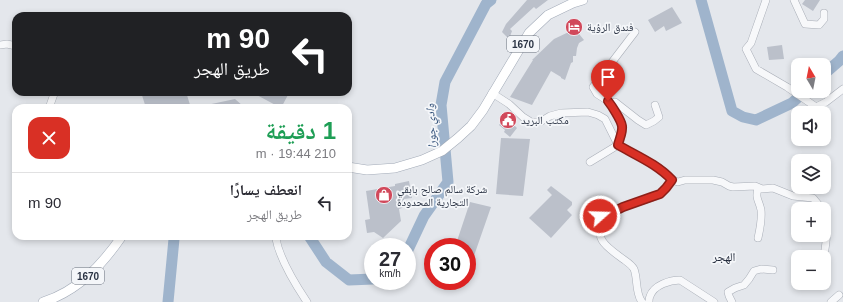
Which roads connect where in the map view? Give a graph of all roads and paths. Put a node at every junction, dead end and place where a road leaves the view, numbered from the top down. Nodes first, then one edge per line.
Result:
1 (583, 0) edge
2 (766, 0) edge
3 (794, 0) edge
4 (824, 13) dead end
5 (635, 32) dead end
6 (0, 45) edge
7 (12, 45) edge
8 (843, 89) edge
9 (492, 93) junction
10 (655, 105) dead end
11 (615, 109) junction
12 (618, 145) junction
13 (590, 162) dead end
14 (352, 168) edge
15 (672, 180) junction
16 (758, 188) junction
17 (816, 202) edge
18 (758, 238) dead end
19 (119, 240) edge
20 (276, 240) edge
21 (772, 270) dead end
22 (839, 296) dead end
23 (43, 302) edge
24 (307, 302) edge
25 (642, 302) edge
26 (649, 302) edge
27 (714, 302) edge
28 (732, 302) edge
29 (830, 302) edge

1 - 9 main road, 1670
2 - 8 street
3 - 4 street
5 - 11 street
6 - 7 street
9 - 12 street
9 - 14 main road, 1670
10 - 11 street
11 - 12 street
12 - 13 street
12 - 15 street
15 - 16 street
15 - 25 street
16 - 17 street
16 - 18 street
19 - 23 main road, 1670
20 - 24 street
21 - 28 street
22 - 29 street
26 - 27 street

